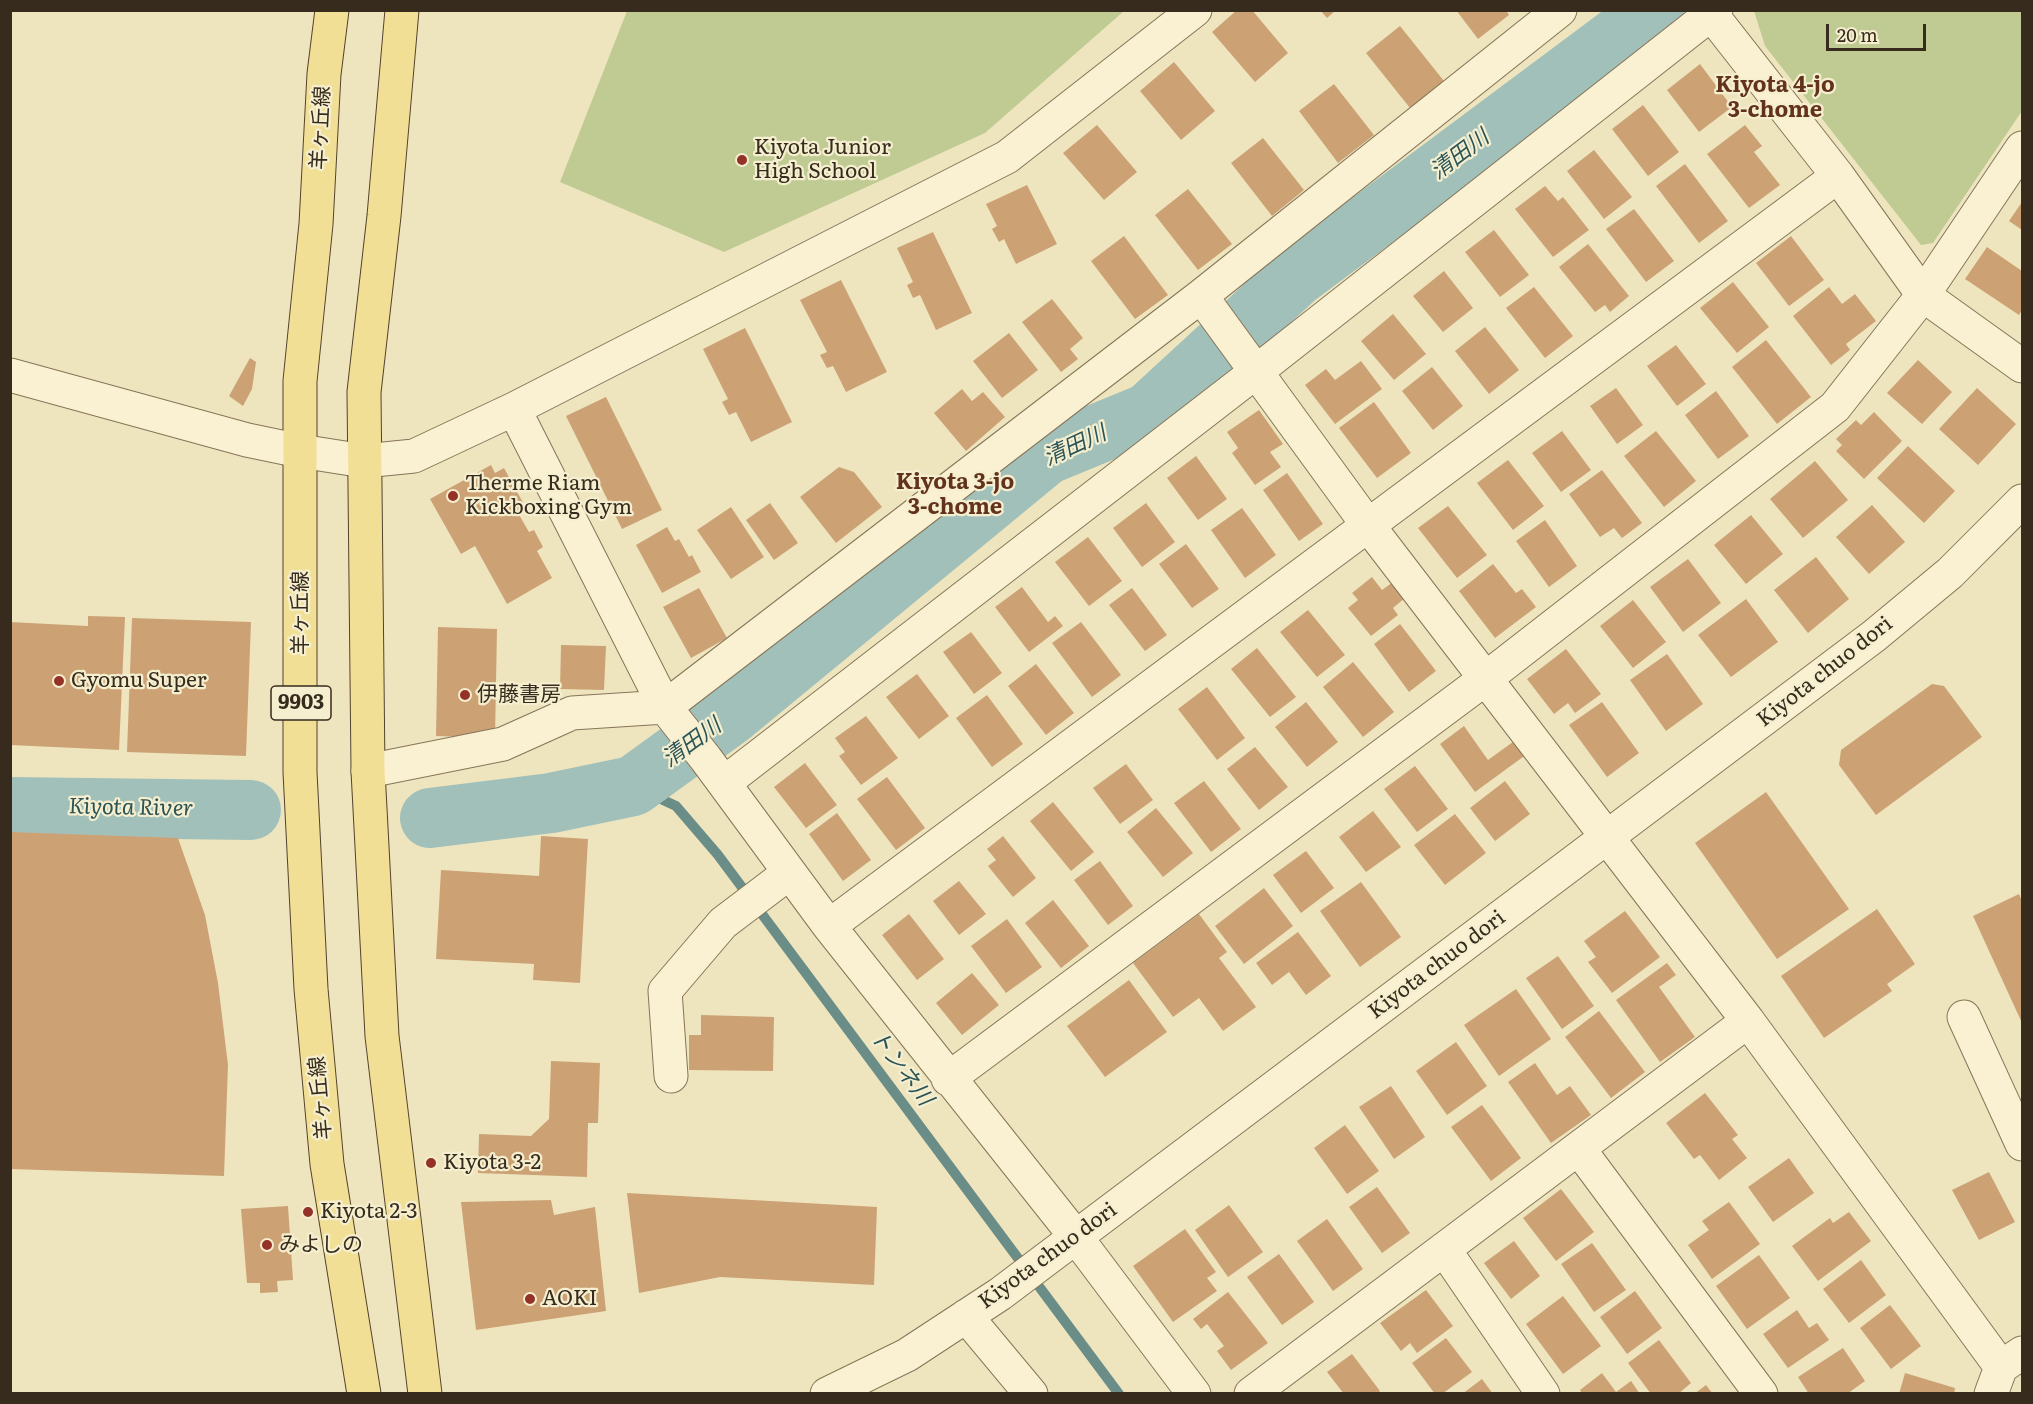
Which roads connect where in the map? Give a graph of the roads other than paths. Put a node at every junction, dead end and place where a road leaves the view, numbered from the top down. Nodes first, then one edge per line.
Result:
1 (332, 10) edge
2 (402, 10) edge
3 (1195, 10) edge
4 (1560, 10) edge
5 (1711, 12) edge
6 (2022, 148) edge
7 (1838, 176) junction
8 (1923, 295) junction
9 (1208, 304) junction
10 (1251, 362) junction
11 (2022, 366) edge
12 (10, 375) edge
13 (514, 410) junction
14 (300, 451) junction
15 (364, 461) junction
16 (2022, 501) edge
17 (1366, 525) junction
18 (1485, 680) junction
19 (673, 716) junction
20 (368, 771) junction
21 (715, 771) junction
22 (1606, 839) junction
23 (789, 873) junction
24 (829, 926) junction
25 (1964, 1017) dead end
26 (1748, 1021) junction
27 (671, 1076) dead end
28 (948, 1079) junction
29 (2022, 1144) edge
30 (1579, 1149) junction
31 (1076, 1237) junction
32 (1444, 1250) junction
33 (966, 1316) junction
34 (2005, 1371) edge
35 (364, 1394) edge
36 (425, 1394) edge
37 (827, 1394) edge
38 (1031, 1394) edge
39 (1194, 1394) edge
40 (1251, 1394) edge
41 (1543, 1394) edge
42 (1761, 1394) edge

1 - 14 main road, 羊ヶ丘線 / 9903
2 - 15 main road
3 - 13 street
4 - 9 street
5 - 7 street
5 - 10 street
6 - 8 street
7 - 8 street
7 - 17 street
8 - 11 street
8 - 18 street
9 - 10 street
9 - 19 street
10 - 17 street
10 - 21 street
12 - 14 street
13 - 15 street
13 - 19 street
14 - 15 street
14 - 35 main road, 羊ヶ丘線 / 9903
15 - 20 main road
16 - 22 street, Kiyota chuo dori
17 - 18 street
17 - 24 street
18 - 22 street
18 - 28 street
19 - 20 street
19 - 21 street
20 - 36 main road
21 - 23 street
22 - 26 street
22 - 31 street, Kiyota chuo dori
23 - 24 street
23 - 27 street
24 - 28 street
25 - 29 street
26 - 30 street
26 - 34 street
28 - 31 street
30 - 32 street
30 - 42 street
31 - 33 street, Kiyota chuo dori
31 - 39 street
32 - 40 street
32 - 41 street
33 - 37 street, Kiyota chuo dori
33 - 38 street

